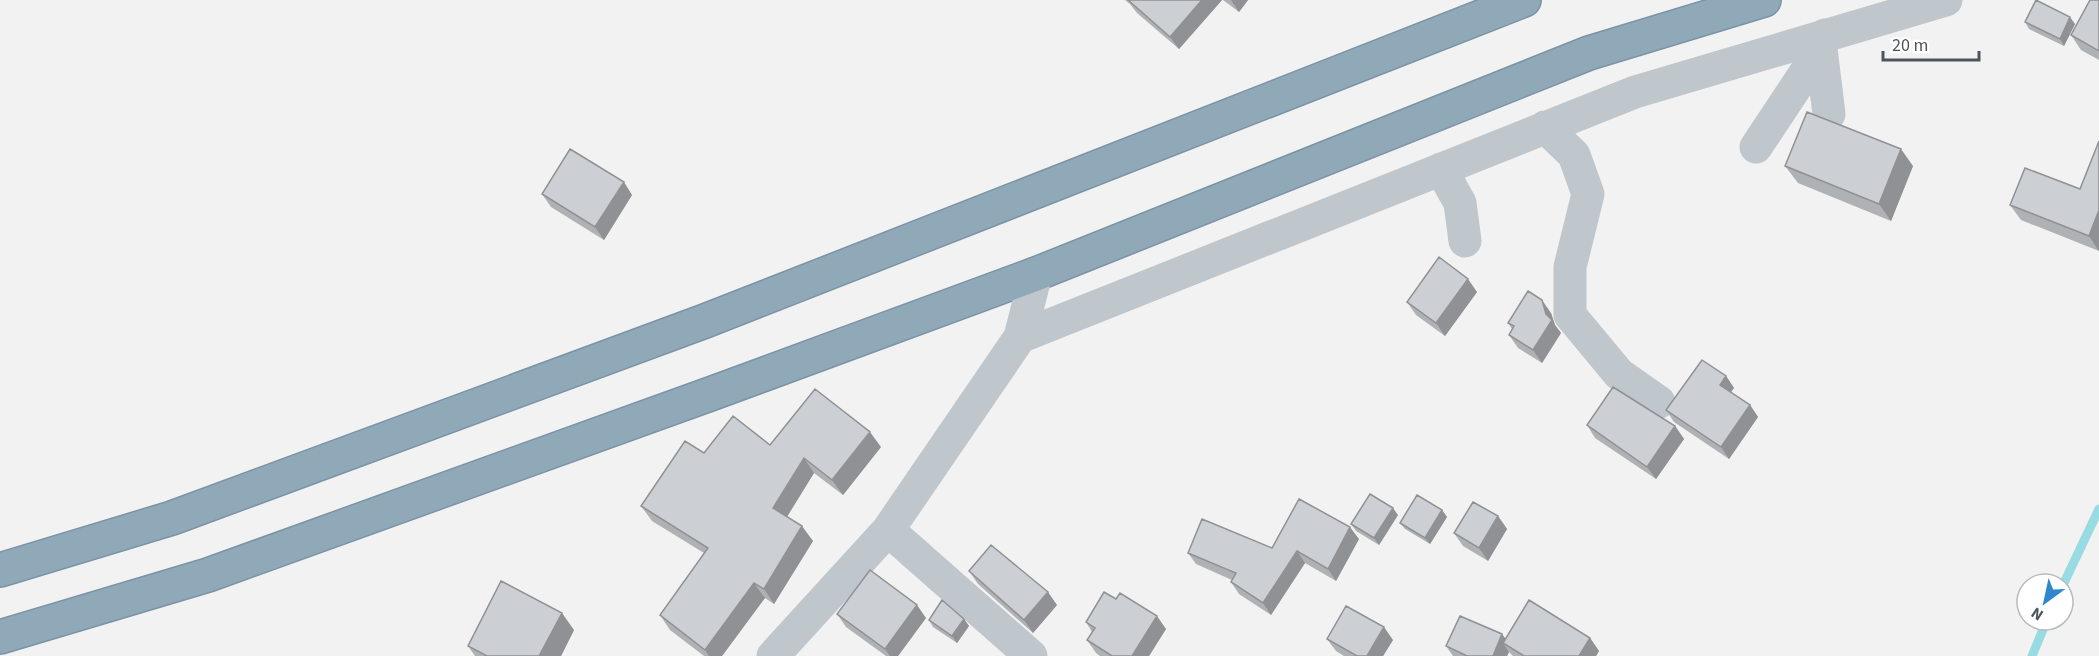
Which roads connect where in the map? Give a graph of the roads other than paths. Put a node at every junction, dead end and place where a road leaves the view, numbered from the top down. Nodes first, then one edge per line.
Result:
1 (1524, 0) edge
2 (1764, 0) edge
3 (1946, 0) edge
4 (1823, 42) junction
5 (1829, 114) dead end
6 (1545, 127) junction
7 (1756, 147) dead end
8 (1441, 169) junction
9 (1465, 242) dead end
10 (1036, 274) junction
11 (1020, 337) junction
12 (1659, 402) dead end
13 (888, 530) junction
14 (0, 570) edge
15 (0, 637) edge
16 (773, 656) edge
17 (1031, 656) edge

1 - 14 highway
2 - 10 highway
3 - 4 street
4 - 5 street
4 - 6 street
4 - 7 street
6 - 8 street
6 - 12 street
8 - 9 street
8 - 11 street
10 - 11 street
10 - 15 highway
11 - 13 street
13 - 16 street
13 - 17 street

